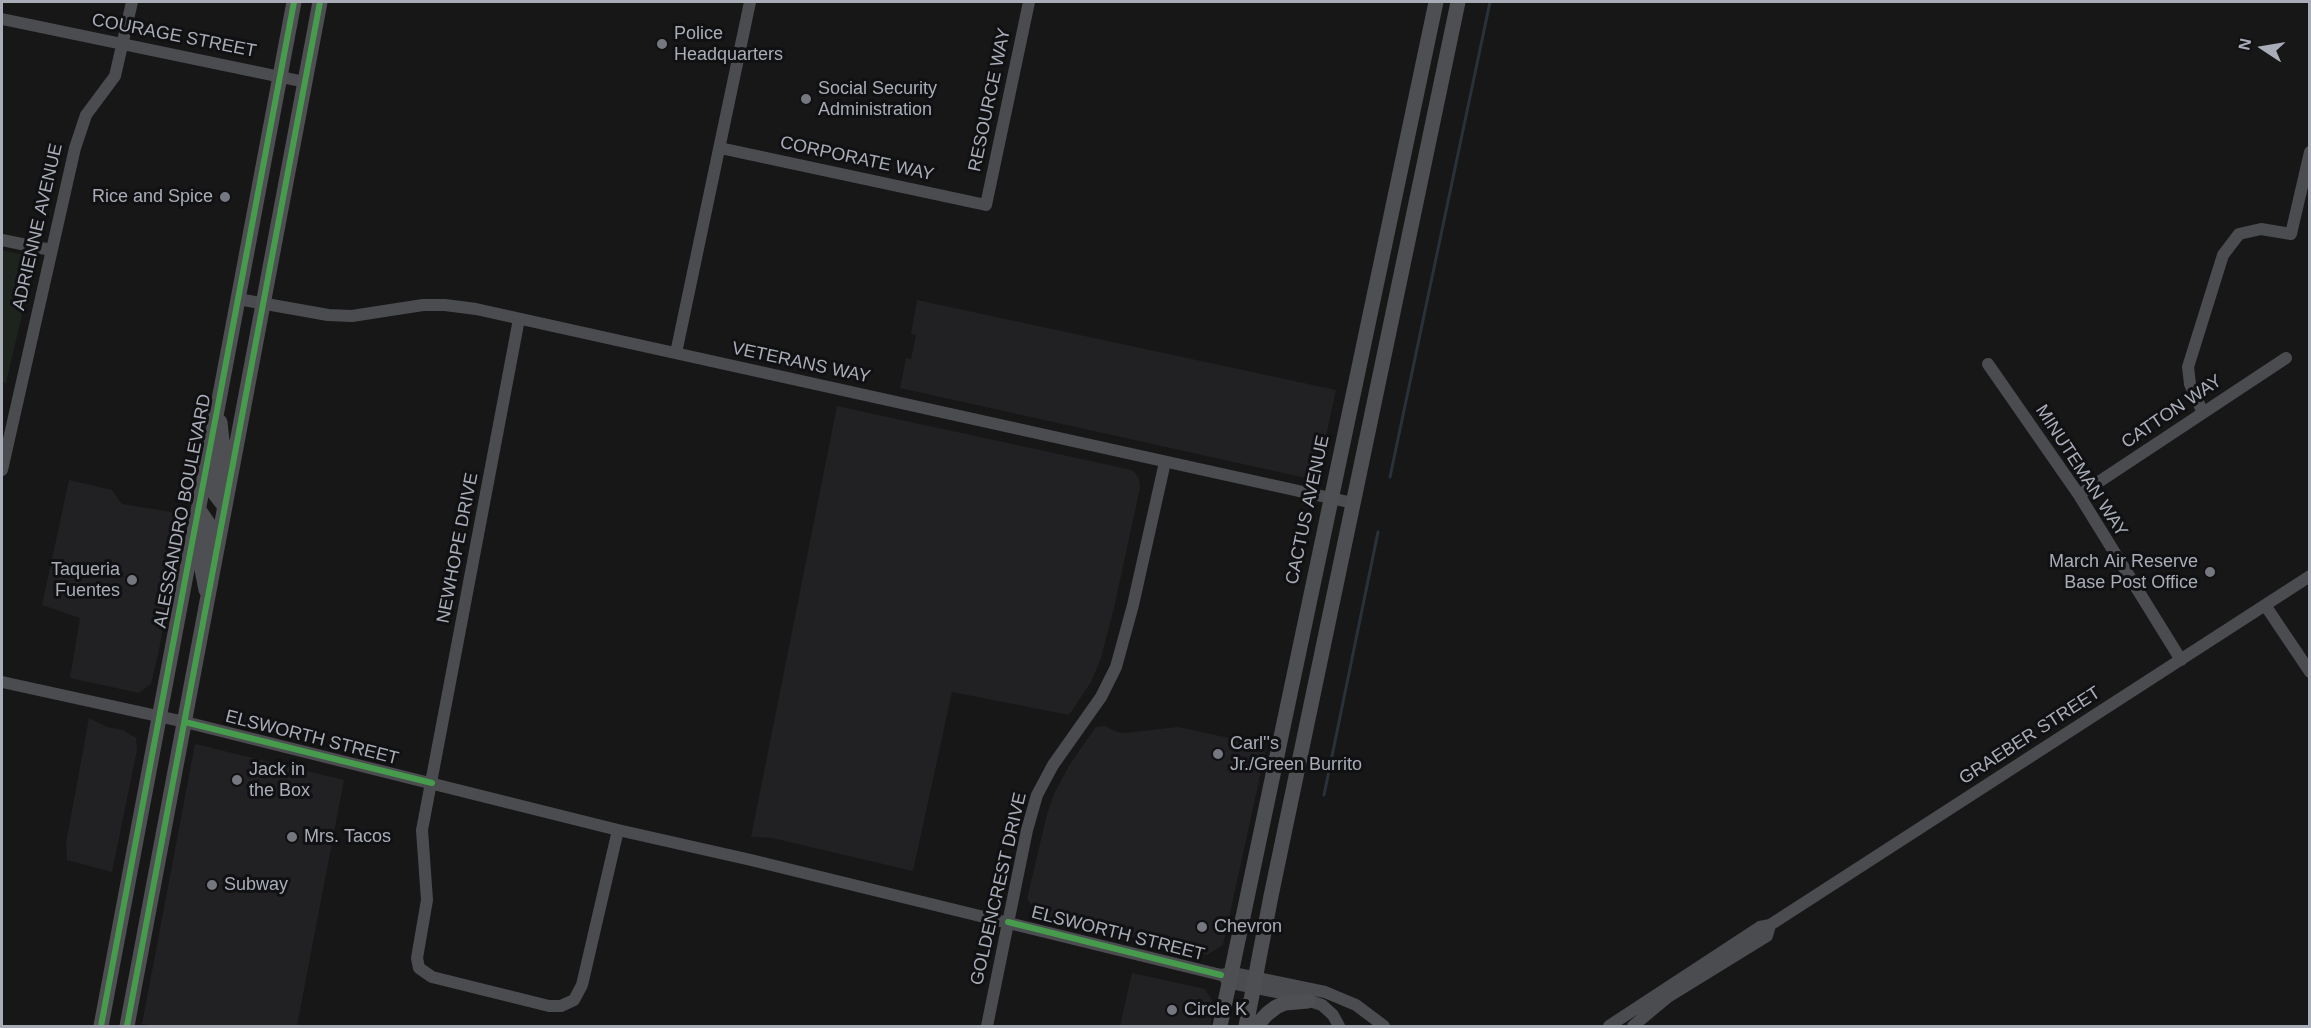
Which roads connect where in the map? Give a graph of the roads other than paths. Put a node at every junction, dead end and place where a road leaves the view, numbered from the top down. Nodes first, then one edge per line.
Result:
1 (132, 2) edge
2 (294, 2) edge
3 (320, 2) edge
4 (750, 2) edge
5 (1029, 2) edge
6 (1436, 2) edge
7 (1458, 2) edge
8 (2, 19) edge
9 (123, 45) junction
10 (280, 76) junction
11 (305, 82) junction
12 (720, 148) junction
13 (2310, 152) edge
14 (986, 205) joint
15 (2, 240) edge
16 (51, 250) junction
17 (238, 299) junction
18 (264, 304) junction
19 (519, 319) junction
20 (676, 353) junction
21 (2286, 358) dead end
22 (1988, 364) dead end
23 (218, 407) junction
24 (2203, 413) junction
25 (4, 448) edge
26 (1165, 462) junction
27 (2, 470) edge
28 (2079, 495) junction
29 (1330, 498) junction
30 (1353, 503) junction
31 (225, 507) junction
32 (199, 510) junction
33 (2310, 576) edge
34 (208, 598) junction
35 (2265, 605) junction
36 (2181, 660) junction
37 (2310, 672) edge
38 (2, 682) edge
39 (160, 717) junction
40 (184, 722) junction
41 (432, 783) junction
42 (618, 830) junction
43 (1008, 922) junction
44 (1770, 925) junction
45 (114, 960) junction
46 (138, 965) junction
47 (1229, 977) junction
48 (1255, 982) junction
49 (1308, 1001) junction
50 (101, 1026) edge
51 (127, 1026) edge
52 (987, 1026) edge
53 (1220, 1026) edge
54 (1246, 1026) edge
55 (1256, 1026) edge
56 (1340, 1026) edge
57 (1384, 1026) edge
58 (1609, 1026) edge
59 (1633, 1026) edge

1 - 9 street, ADRIENNE AVENUE
2 - 10 main road, ALESSANDRO BOULEVARD
3 - 11 main road
4 - 12 street
5 - 14 street, RESOURCE WAY
6 - 29 main road, CACTUS AVENUE
7 - 30 main road
8 - 9 street, COURAGE STREET
9 - 10 street, COURAGE STREET
9 - 16 street, ADRIENNE AVENUE
10 - 11 street, COURAGE STREET
10 - 17 main road, ALESSANDRO BOULEVARD
11 - 18 main road
12 - 14 street, CORPORATE WAY
12 - 20 street
13 - 24 street
15 - 16 street
16 - 25 street, ADRIENNE AVENUE
17 - 18 street, VETERANS WAY
17 - 23 main road, ALESSANDRO BOULEVARD
18 - 19 street, VETERANS WAY
18 - 31 main road
19 - 20 street, VETERANS WAY
19 - 41 street, NEWHOPE DRIVE
20 - 26 street, VETERANS WAY
21 - 24 street, CATTON WAY
22 - 28 street, MINUTEMAN WAY
23 - 31 main road
23 - 32 main road, ALESSANDRO BOULEVARD
24 - 28 street, CATTON WAY
25 - 27 street, ADRIENNE AVENUE
26 - 29 street, VETERANS WAY
26 - 43 street, GOLDENCREST DRIVE
28 - 36 street, MINUTEMAN WAY
29 - 30 street, VETERANS WAY
29 - 47 main road, CACTUS AVENUE
30 - 48 main road
31 - 34 main road
32 - 34 main road
32 - 39 main road, ALESSANDRO BOULEVARD
33 - 35 street, GRAEBER STREET
34 - 40 main road
35 - 36 street, GRAEBER STREET
35 - 37 street
36 - 44 street, GRAEBER STREET
38 - 39 street, ELSWORTH STREET
39 - 40 street, ELSWORTH STREET
39 - 45 main road, ALESSANDRO BOULEVARD
40 - 41 street, ELSWORTH STREET
40 - 46 main road
41 - 42 street, ELSWORTH STREET
41 - 42 street, NEWHOPE DRIVE
42 - 43 street, ELSWORTH STREET
43 - 47 street, ELSWORTH STREET
43 - 52 street, GOLDENCREST DRIVE
44 - 58 street, GRAEBER STREET
44 - 59 street, GRAEBER STREET
45 - 46 main road
45 - 50 main road, ALESSANDRO BOULEVARD
46 - 51 main road
47 - 48 street, ELSWORTH STREET
47 - 53 main road, CACTUS AVENUE
48 - 49 street
48 - 54 main road
48 - 57 street
49 - 55 main road
49 - 56 street

